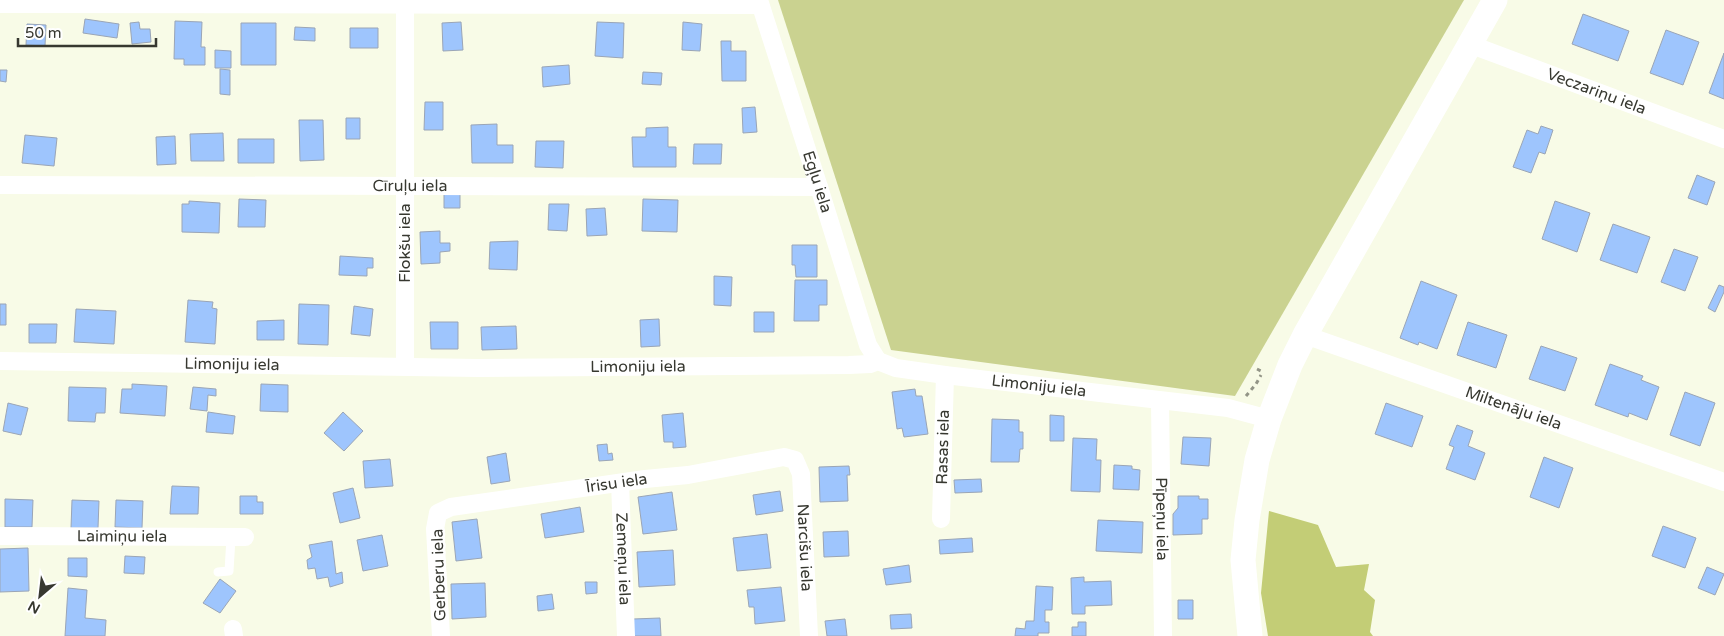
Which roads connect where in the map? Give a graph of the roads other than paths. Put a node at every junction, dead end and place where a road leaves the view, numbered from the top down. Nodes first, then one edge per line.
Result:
1 (1495, 0) edge
2 (405, 2) edge
3 (760, 2) edge
4 (0, 4) edge
5 (1470, 44) junction
6 (1724, 139) edge
7 (0, 185) edge
8 (404, 185) junction
9 (819, 187) junction
10 (1304, 335) junction
11 (0, 361) edge
12 (878, 361) junction
13 (405, 366) junction
14 (945, 375) junction
15 (1160, 401) junction
16 (1269, 419) junction
17 (795, 460) joint
18 (1724, 482) edge
19 (620, 483) junction
20 (438, 513) joint
21 (941, 519) dead end
22 (0, 536) edge
23 (238, 538) joint
24 (218, 572) dead end
25 (442, 636) edge
26 (626, 636) edge
27 (808, 636) edge
28 (1164, 636) edge
29 (1250, 636) edge

1 - 5 main road
2 - 3 street
2 - 4 street
2 - 8 street, Flokšu iela
3 - 9 street, Egļu iela
5 - 6 street, Veczariņu iela
5 - 10 main road
7 - 8 street, Cīruļu iela
8 - 9 street, Cīruļu iela
8 - 13 street, Flokšu iela
9 - 12 street, Egļu iela
10 - 16 main road
10 - 18 street, Miltenāju iela
11 - 13 street, Limoniju iela
12 - 13 street, Limoniju iela
12 - 14 street, Limoniju iela
14 - 15 street, Limoniju iela
14 - 21 street, Rasas iela
15 - 16 street, Limoniju iela
15 - 28 street, Pīpeņu iela
16 - 29 main road
17 - 19 street, Īrisu iela
17 - 27 street, Narcišu iela
19 - 20 street, Īrisu iela
19 - 26 street, Zemeņu iela
20 - 25 street, Gerberu iela
22 - 23 street, Laimiņu iela
23 - 24 lane

